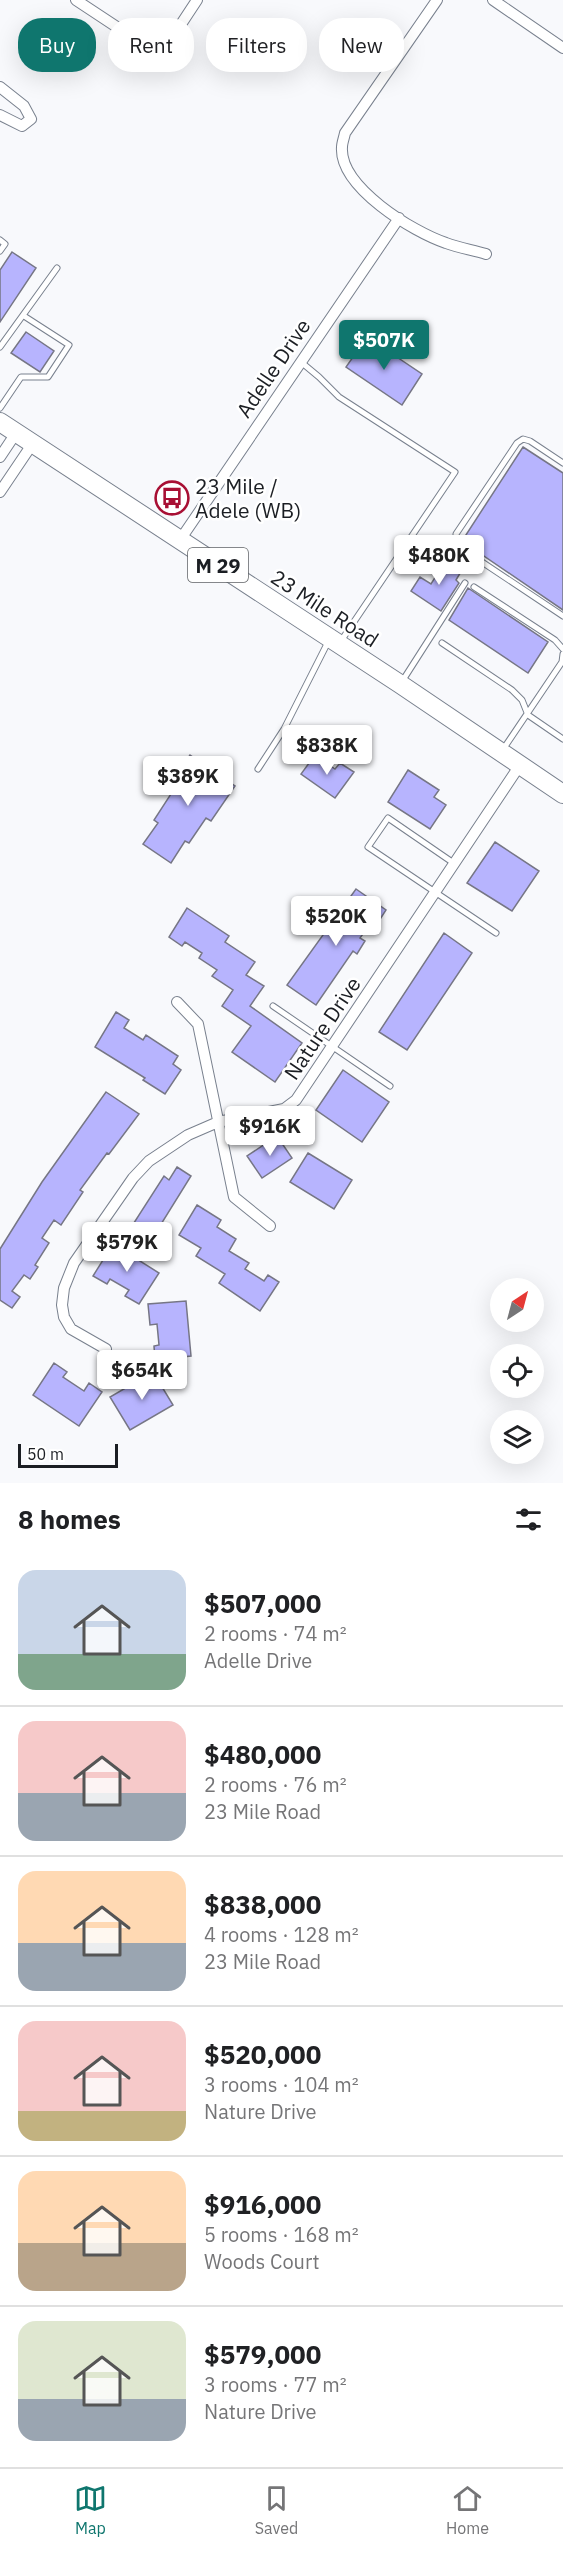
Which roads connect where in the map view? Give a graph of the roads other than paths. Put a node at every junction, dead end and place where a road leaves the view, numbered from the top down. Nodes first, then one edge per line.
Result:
1 (75, 0) edge
2 (197, 0) edge
3 (437, 0) edge
4 (493, 0) edge
5 (563, 48) edge
6 (0, 87) edge
7 (0, 115) edge
8 (399, 218) junction
9 (0, 240) edge
10 (0, 251) edge
11 (486, 254) dead end
12 (57, 268) dead end
13 (24, 316) junction
14 (0, 347) edge
15 (301, 362) junction
16 (0, 408) edge
17 (0, 422) edge
18 (16, 433) junction
19 (33, 443) junction
20 (0, 456) edge
21 (563, 463) edge
22 (0, 492) edge
23 (180, 540) junction
24 (465, 583) dead end
25 (474, 587) dead end
26 (563, 616) edge
27 (335, 641) junction
28 (442, 643) dead end
29 (563, 649) edge
30 (563, 654) edge
31 (400, 684) junction
32 (528, 715) junction
33 (563, 739) edge
34 (501, 752) junction
35 (520, 765) junction
36 (258, 769) dead end
37 (563, 794) edge
38 (455, 864) junction
39 (434, 892) junction
40 (496, 933) dead end
41 (177, 1002) dead end
42 (273, 1006) dead end
43 (333, 1047) junction
44 (390, 1086) dead end
45 (218, 1122) junction
46 (270, 1226) dead end
47 (106, 1349) dead end

1 - 2 street
3 - 8 street
4 - 5 street
6 - 7 street
8 - 11 street
8 - 15 street, Adelle Drive
9 - 10 lane
12 - 13 lane
13 - 14 lane
13 - 16 lane
15 - 23 street, Adelle Drive
15 - 27 lane
17 - 18 main road, 23 Mile Road / M 29
18 - 19 main road, 23 Mile Road / M 29
18 - 20 street
19 - 22 street
19 - 23 main road, 23 Mile Road / M 29
21 - 26 lane
23 - 27 main road, 23 Mile Road / M 29
24 - 31 lane
25 - 29 lane
27 - 31 main road, 23 Mile Road / M 29
27 - 36 lane
28 - 32 lane
30 - 32 lane
31 - 34 main road, 23 Mile Road / M 29
32 - 33 lane
32 - 34 lane
34 - 35 main road, 23 Mile Road / M 29
35 - 37 main road, 23 Mile Road / M 29
35 - 38 street, Nature Drive
38 - 39 street, Nature Drive
38 - 39 lane
39 - 40 lane
39 - 43 street, Nature Drive
41 - 45 street
42 - 43 lane
43 - 44 lane
43 - 45 street, Nature Drive
45 - 46 street
45 - 47 street, Nature Drive

